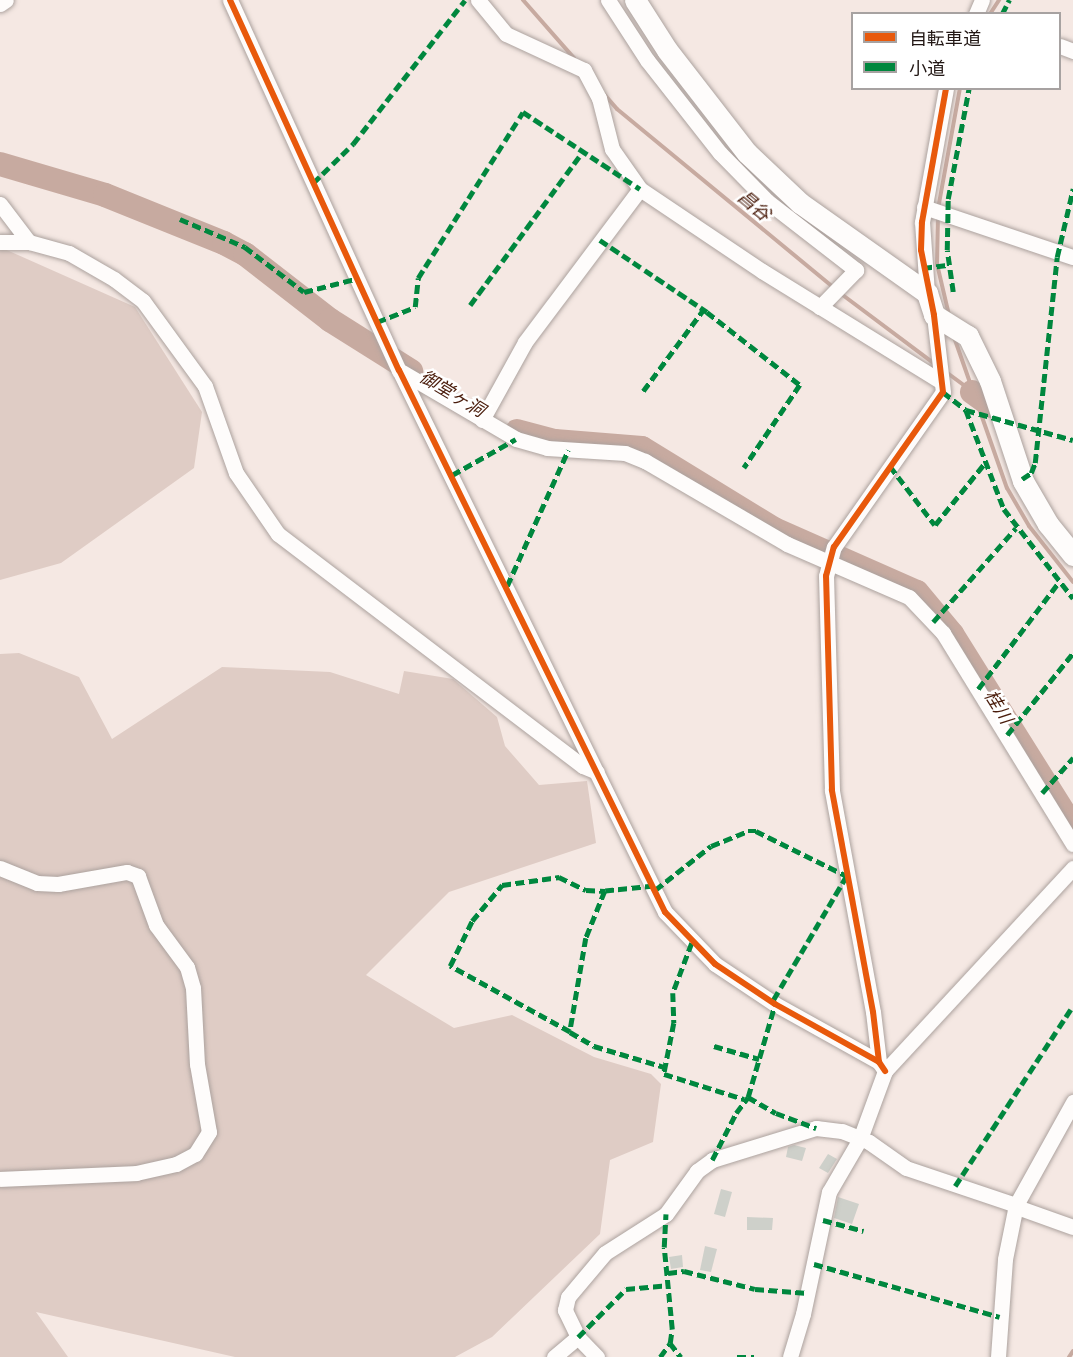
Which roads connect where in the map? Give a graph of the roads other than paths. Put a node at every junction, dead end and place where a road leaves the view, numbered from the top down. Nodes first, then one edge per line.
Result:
1 (6, 0) edge
2 (230, 0) edge
3 (478, 0) edge
4 (608, 0) edge
5 (635, 0) edge
6 (0, 4) edge
7 (946, 90) edge
8 (640, 189) junction
9 (0, 204) edge
10 (924, 207) junction
11 (0, 242) edge
12 (29, 242) junction
13 (1073, 257) edge
14 (927, 293) junction
15 (820, 307) junction
16 (934, 315) junction
17 (402, 372) junction
18 (942, 382) junction
19 (482, 420) junction
20 (1073, 555) edge
21 (828, 561) junction
22 (597, 772) junction
23 (1073, 844) edge
24 (0, 868) edge
25 (1073, 868) edge
26 (882, 1066) junction
27 (1073, 1102) edge
28 (860, 1139) junction
29 (0, 1179) edge
30 (1016, 1206) junction
31 (1073, 1227) edge
32 (578, 1337) junction
33 (554, 1357) edge
34 (597, 1357) edge
35 (790, 1357) edge
36 (998, 1357) edge

1 - 6 street
2 - 17 street
3 - 8 street
4 - 15 street
5 - 14 street
7 - 10 street
8 - 15 street
8 - 19 street
9 - 12 street
10 - 13 street
10 - 14 street
11 - 12 street
12 - 22 street
14 - 16 street
15 - 18 street
16 - 18 street
16 - 20 street
17 - 19 street
17 - 22 street
18 - 21 street
19 - 21 street
21 - 23 street
21 - 26 street
22 - 26 street
24 - 29 street
25 - 26 street
26 - 28 street
27 - 30 street
28 - 30 street
28 - 32 street
28 - 35 street
30 - 31 street
30 - 36 street
32 - 33 street
32 - 34 street

